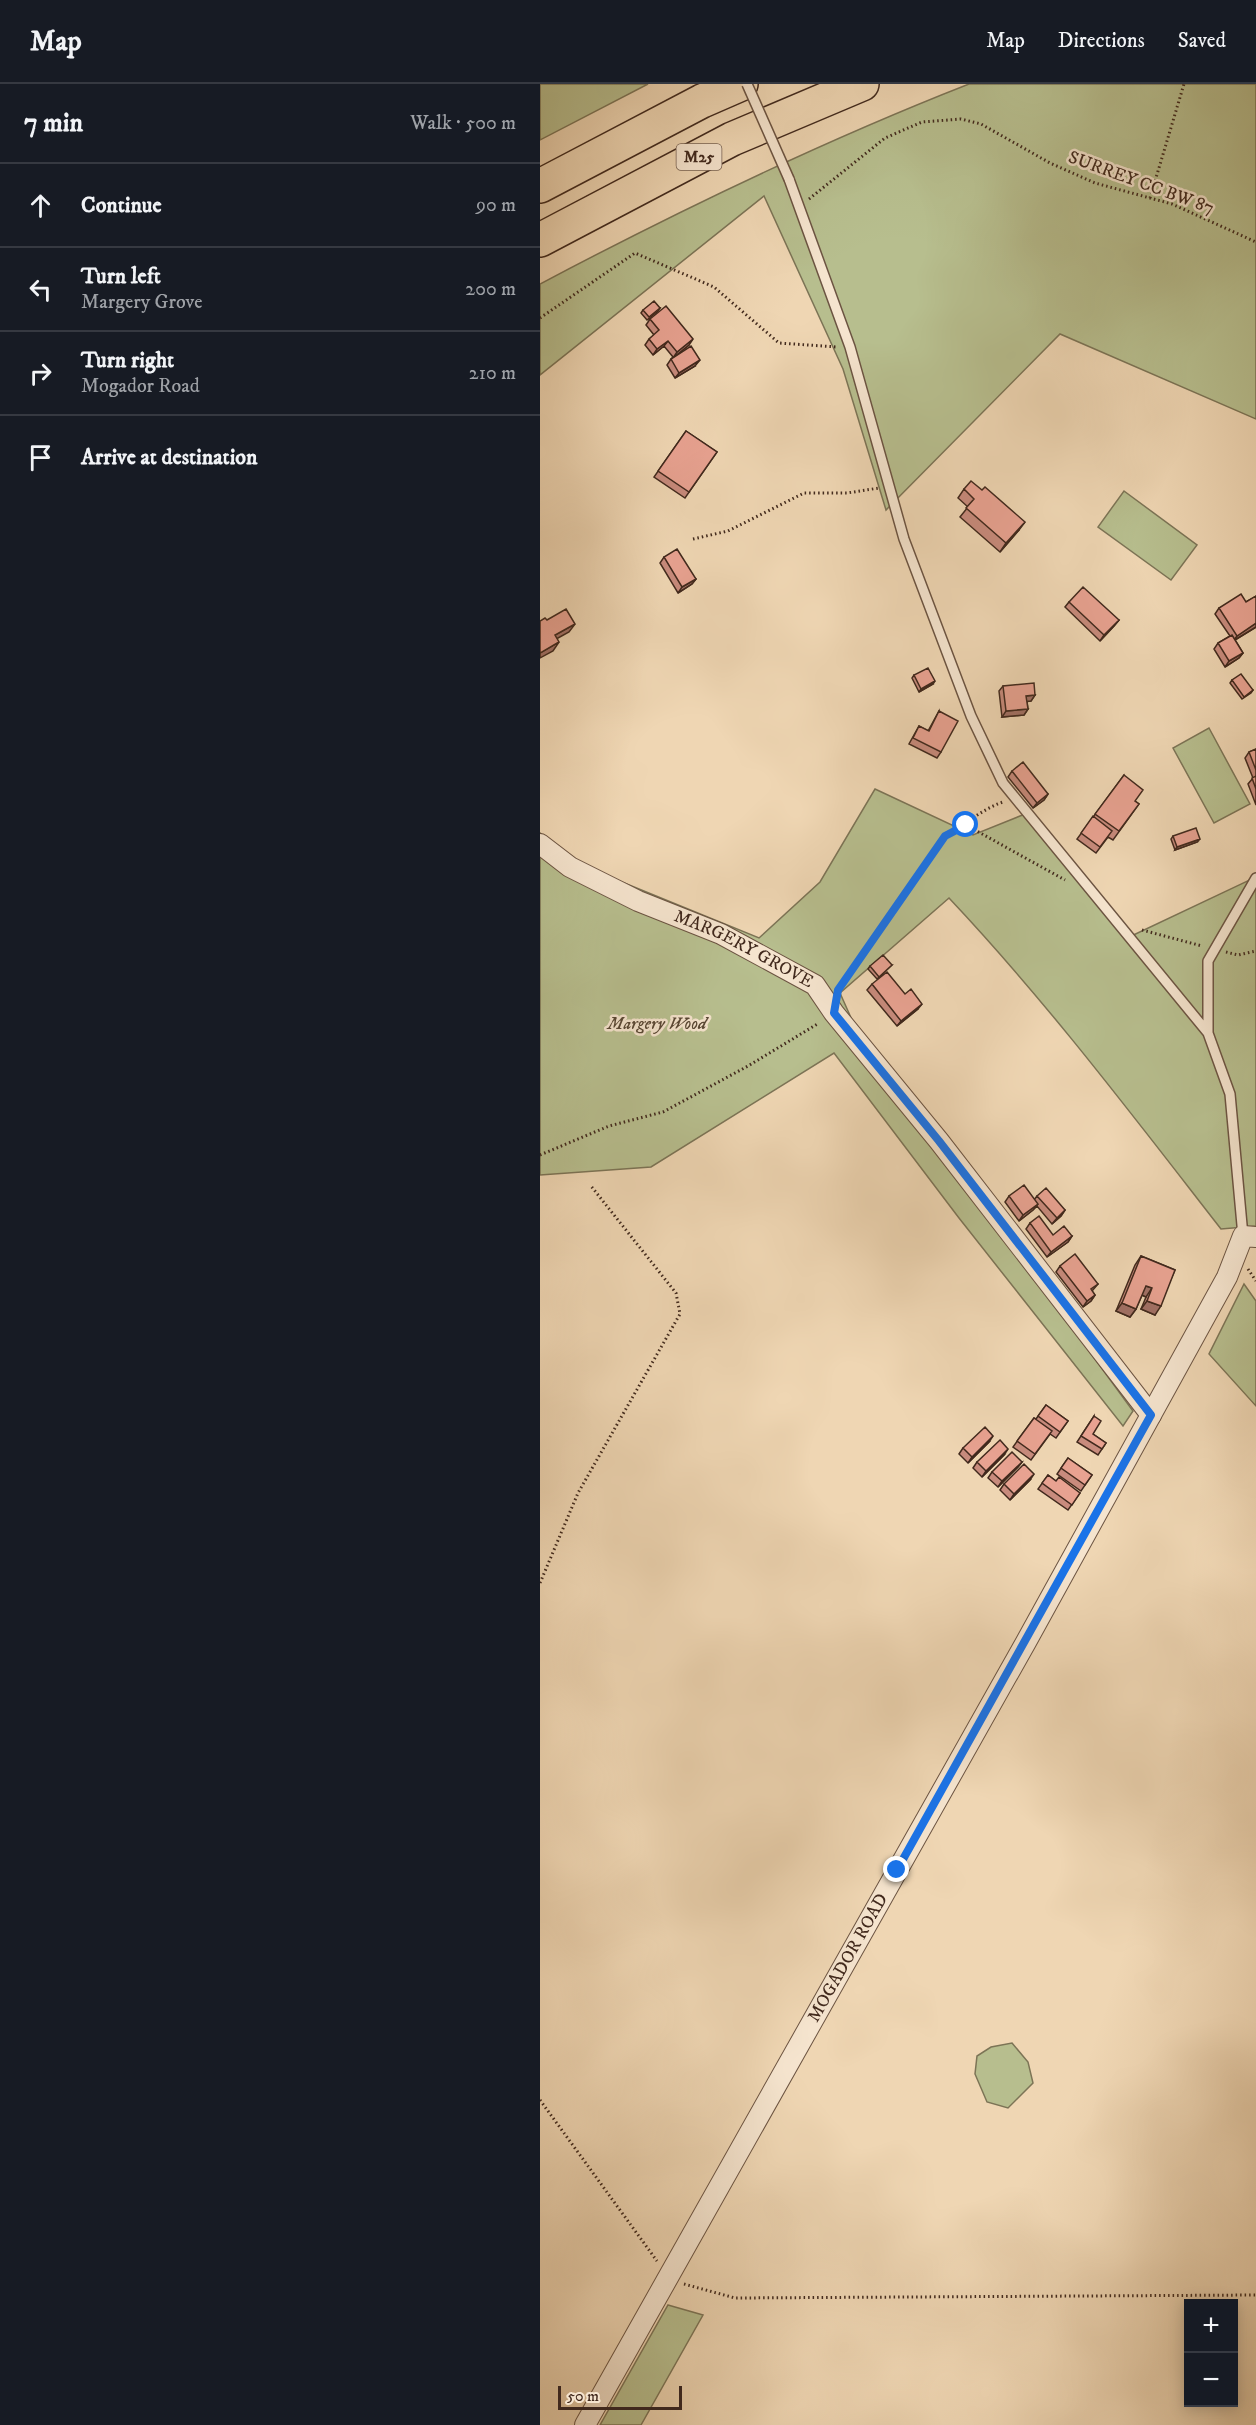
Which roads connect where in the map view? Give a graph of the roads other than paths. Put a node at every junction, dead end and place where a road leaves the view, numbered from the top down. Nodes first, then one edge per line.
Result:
1 (741, 84) edge
2 (747, 84) edge
3 (862, 84) edge
4 (540, 186) edge
5 (540, 240) edge
6 (540, 844) edge
7 (1256, 878) edge
8 (1208, 1033) junction
9 (1250, 1237) edge
10 (1151, 1415) junction
11 (585, 2425) edge

1 - 4 highway, M25
2 - 8 lane, bridge
3 - 5 highway, M25
6 - 10 street, MARGERY GROVE
7 - 8 lane
8 - 9 lane
9 - 10 street, MOGADOR ROAD
10 - 11 street, MOGADOR ROAD

